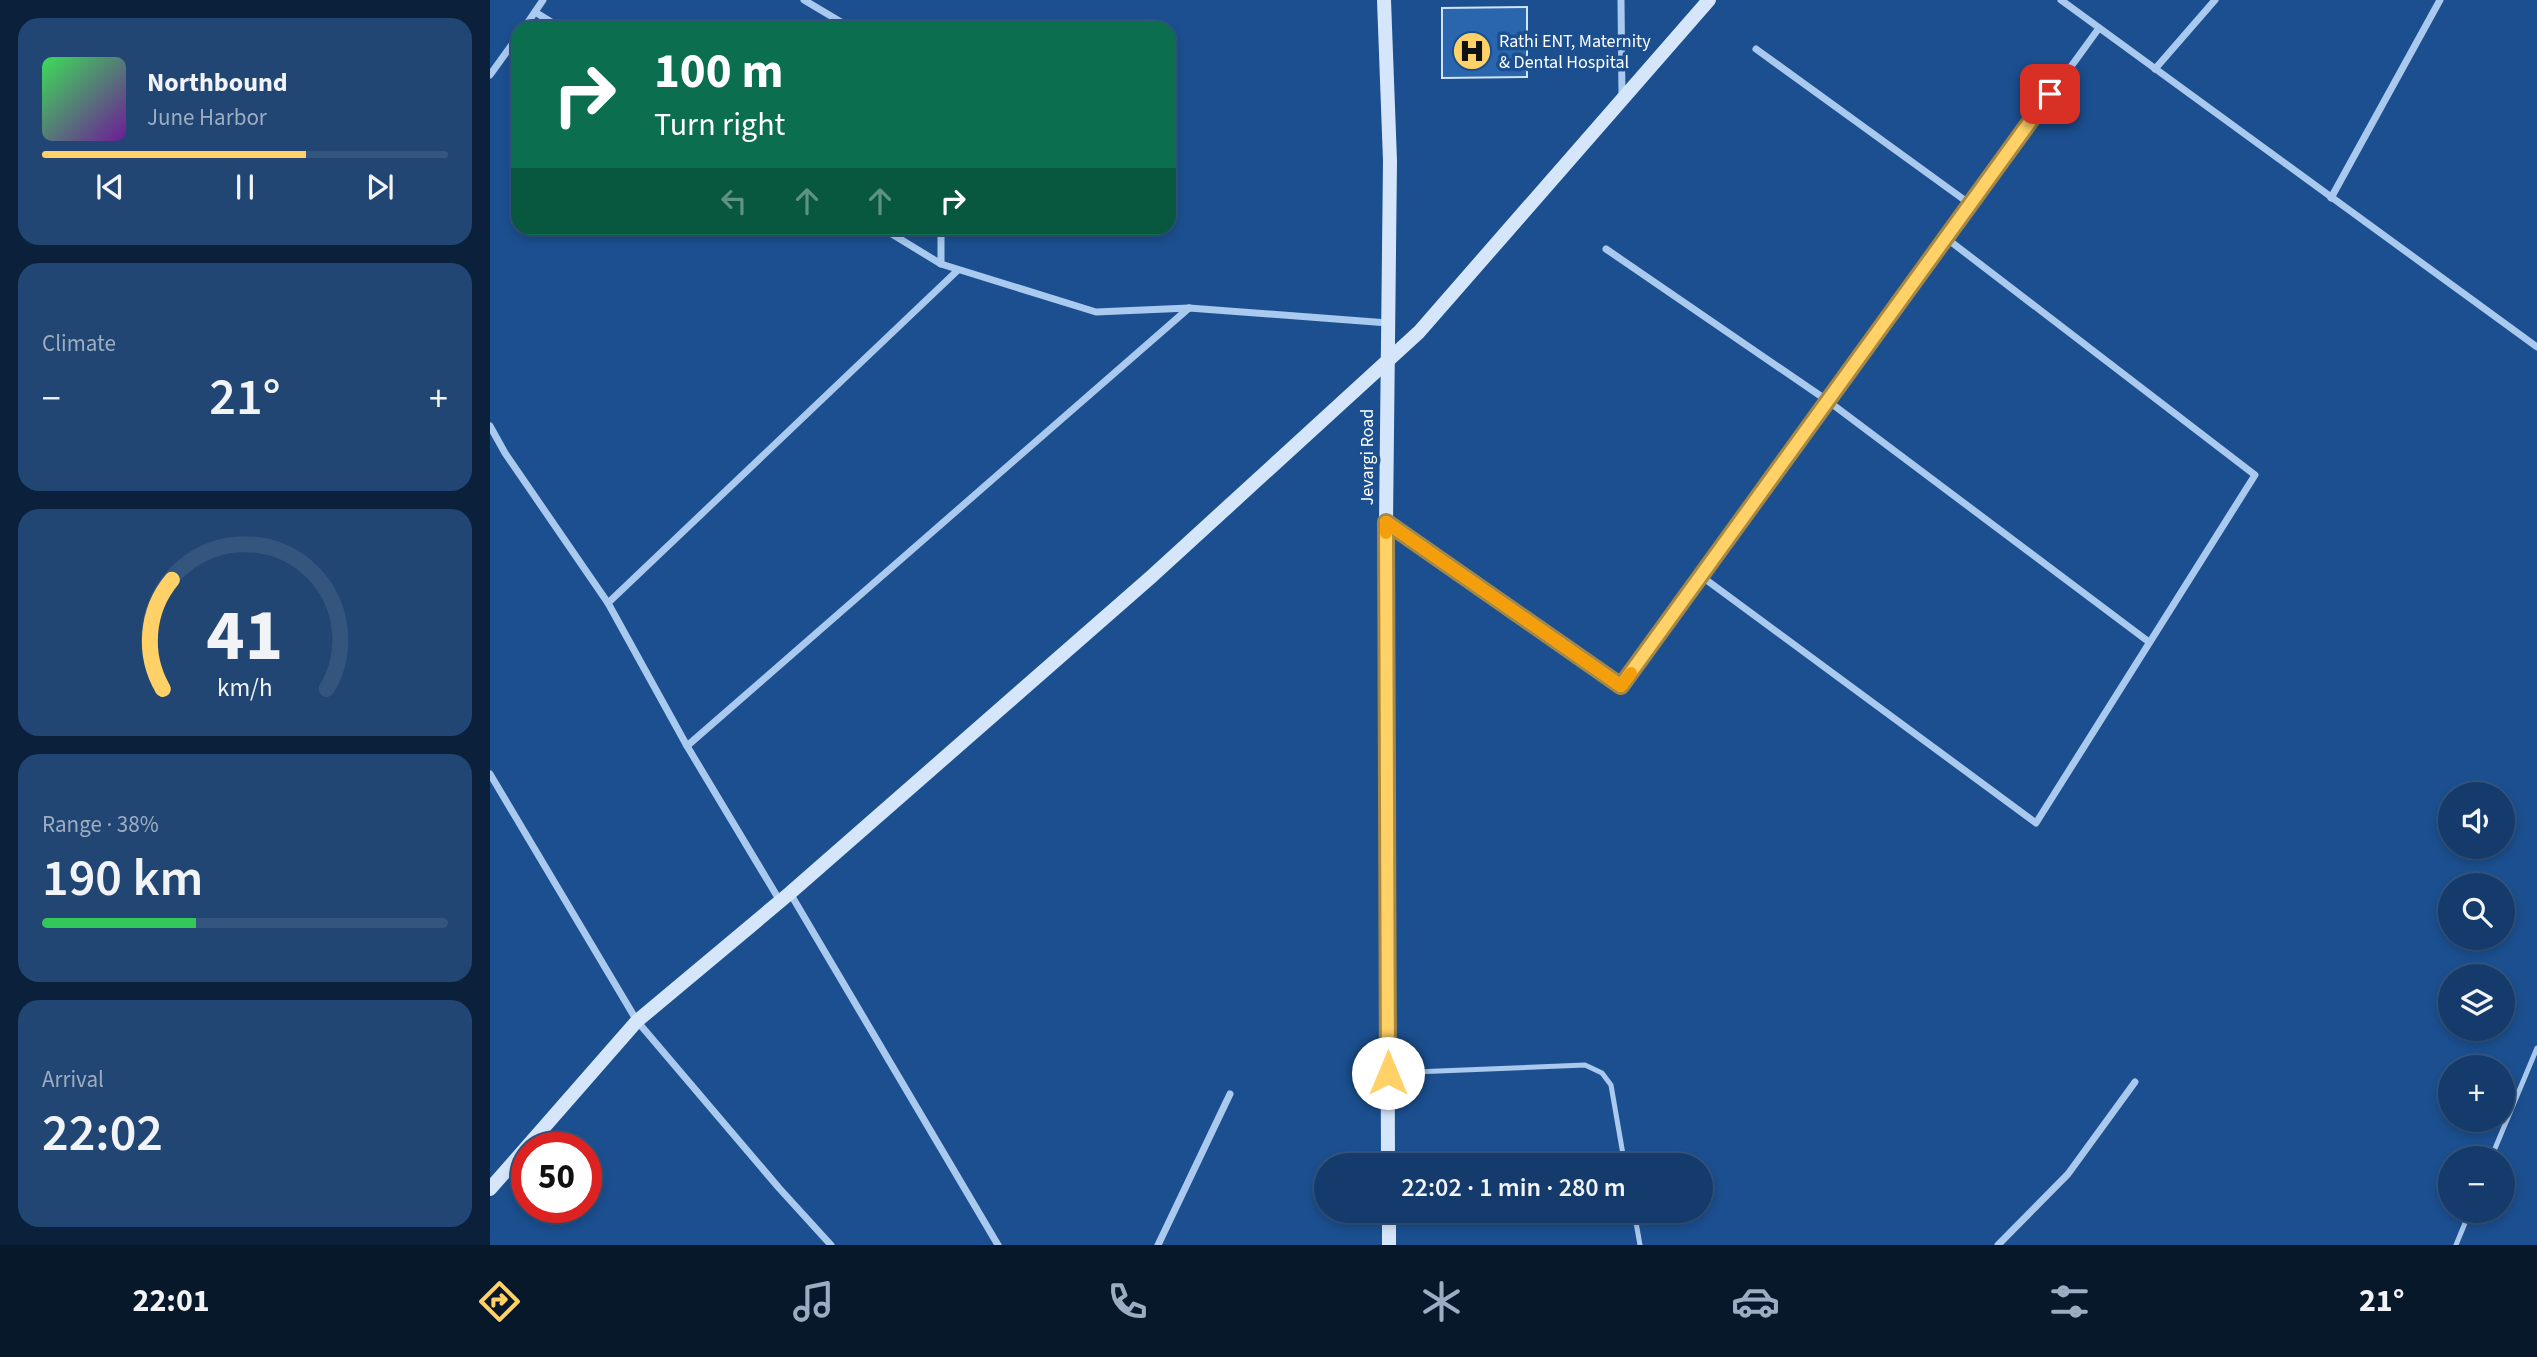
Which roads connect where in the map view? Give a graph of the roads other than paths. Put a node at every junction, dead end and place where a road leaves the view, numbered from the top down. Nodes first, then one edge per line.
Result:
1 (543, 0) edge
2 (804, 0) edge
3 (1384, 0) edge
4 (1621, 0) edge
5 (1709, 0) edge
6 (2061, 0) edge
7 (2216, 0) edge
8 (2440, 0) edge
9 (535, 12) junction
10 (529, 21) edge
11 (550, 21) edge
12 (840, 21) edge
13 (2099, 28) junction
14 (511, 46) edge
15 (1756, 49) dead end
16 (2155, 69) junction
17 (490, 75) edge
18 (1622, 102) junction
19 (2331, 198) junction
20 (1970, 204) junction
21 (893, 235) edge
22 (941, 235) edge
23 (1946, 238) junction
24 (1606, 249) dead end
25 (941, 264) junction
26 (958, 270) junction
27 (1189, 309) junction
28 (1388, 323) junction
29 (2537, 347) edge
30 (1387, 361) junction
31 (1828, 401) junction
32 (490, 426) edge
33 (1386, 522) junction
34 (1701, 576) junction
35 (608, 603) junction
36 (2149, 642) junction
37 (687, 746) junction
38 (490, 774) edge
39 (785, 897) junction
40 (637, 1021) junction
41 (2537, 1048) edge
42 (1388, 1073) junction
43 (2135, 1082) dead end
44 (1230, 1094) dead end
45 (2496, 1146) edge
46 (1388, 1153) edge
47 (1623, 1153) edge
48 (490, 1189) edge
49 (1389, 1223) edge
50 (1636, 1223) edge
51 (2465, 1223) edge
52 (831, 1245) edge
53 (998, 1245) edge
54 (1158, 1245) edge
55 (1389, 1245) edge
56 (1640, 1245) edge
57 (1998, 1245) edge
58 (2456, 1245) edge

1 - 9 street
2 - 12 street
3 - 28 street, Jevargi Road
4 - 18 street
5 - 18 street
6 - 13 street
7 - 16 street
8 - 19 street
9 - 10 street
9 - 11 street
13 - 16 street
13 - 20 street
14 - 17 street
15 - 20 street
16 - 19 street
18 - 30 street
19 - 29 street
20 - 23 street
21 - 25 street
22 - 25 street
23 - 31 street
23 - 36 street
24 - 31 street
25 - 26 street
26 - 27 street
26 - 35 street
27 - 28 street
27 - 37 street
28 - 30 street, Jevargi Road
30 - 33 street, Jevargi Road
30 - 39 street
31 - 34 street
31 - 36 street
32 - 35 street
33 - 34 street
33 - 42 street, Jevargi Road
34 - 36 street
35 - 37 street
37 - 39 street
38 - 40 street
39 - 40 street
39 - 53 street
40 - 48 street
40 - 52 street
41 - 45 lane
42 - 46 street, Jevargi Road
42 - 47 lane
43 - 57 street
44 - 54 street
49 - 55 street
50 - 56 lane
51 - 58 lane

